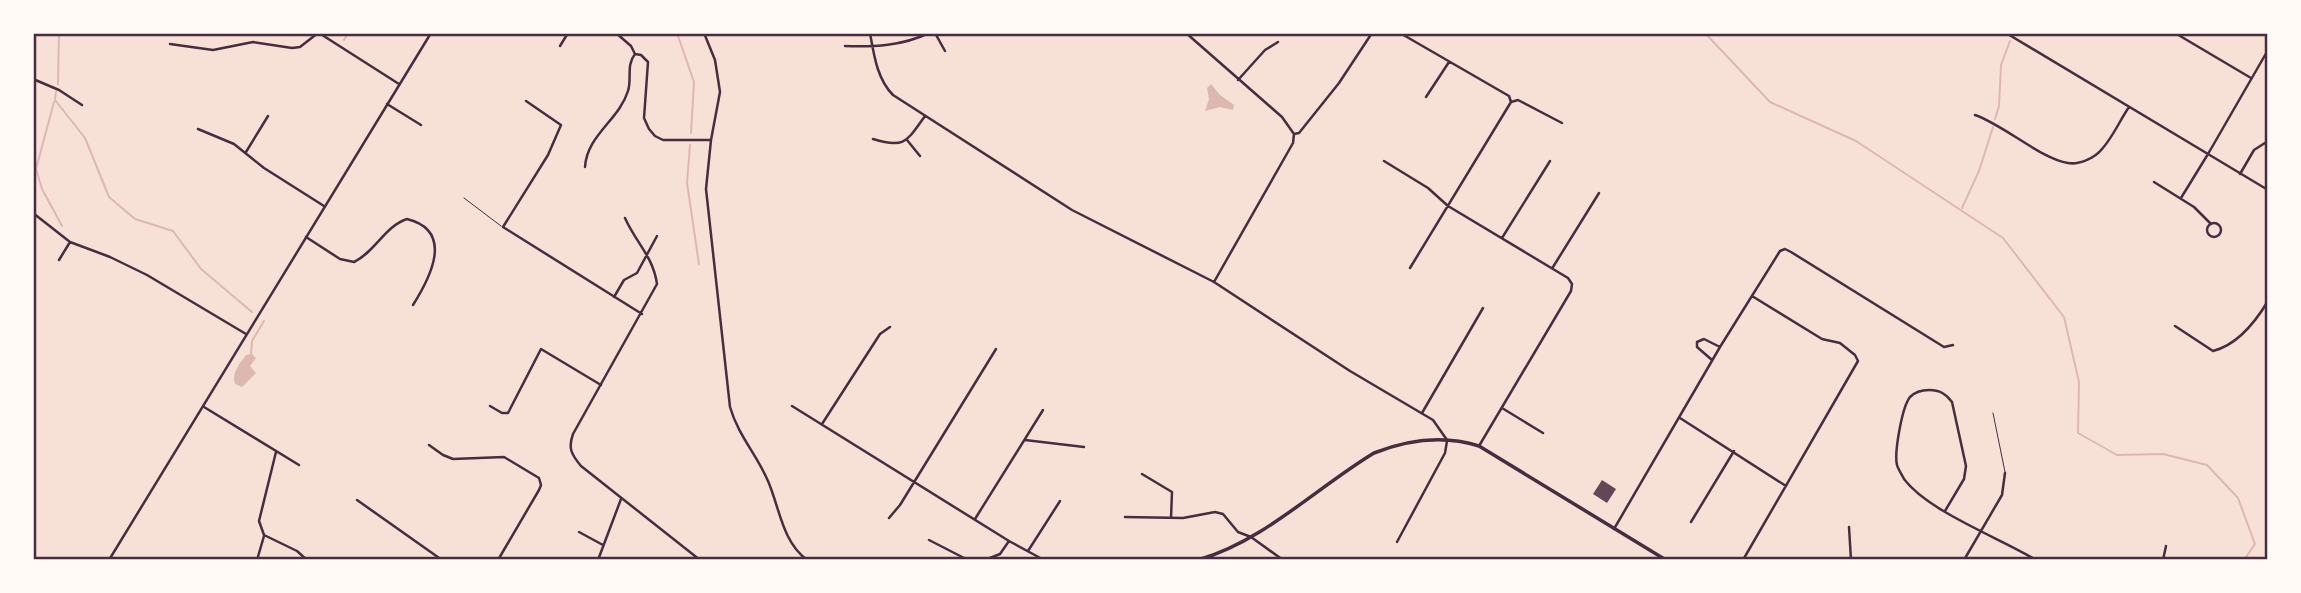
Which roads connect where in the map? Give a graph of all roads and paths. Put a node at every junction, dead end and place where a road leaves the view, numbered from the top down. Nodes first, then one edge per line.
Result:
1 (319, 33) edge
2 (431, 33) edge
3 (568, 33) edge
4 (616, 33) edge
5 (704, 33) edge
6 (870, 33) edge
7 (929, 33) edge
8 (935, 33) edge
9 (1186, 33) edge
10 (1195, 33) edge
11 (1372, 33) edge
12 (1400, 33) edge
13 (2006, 33) edge
14 (2175, 33) edge
15 (1191, 39) junction
16 (1278, 42) dead end
17 (170, 44) dead end
18 (560, 46) dead end
19 (845, 46) dead end
20 (872, 47) junction
21 (946, 51) dead end
22 (2267, 51) edge
23 (635, 54) junction
24 (1448, 61) junction
25 (2251, 78) junction
26 (33, 79) edge
27 (1238, 79) junction
28 (399, 84) junction
29 (1426, 97) dead end
30 (526, 101) dead end
31 (1511, 102) junction
32 (387, 104) junction
33 (82, 105) dead end
34 (2129, 107) junction
35 (1975, 115) dead end
36 (268, 116) dead end
37 (925, 116) junction
38 (1562, 123) dead end
39 (421, 125) dead end
40 (198, 129) dead end
41 (1294, 134) junction
42 (873, 139) dead end
43 (712, 140) junction
44 (907, 141) junction
45 (2268, 141) edge
46 (246, 152) junction
47 (2208, 154) junction
48 (920, 156) dead end
49 (1384, 161) dead end
50 (1550, 161) dead end
51 (585, 167) dead end
52 (2240, 174) junction
53 (2154, 182) dead end
54 (2268, 190) edge
55 (1600, 192) dead end
56 (464, 198) dead end
57 (2181, 198) junction
58 (324, 206) junction
59 (1448, 206) junction
60 (33, 213) edge
61 (625, 218) dead end
62 (2211, 224) dead end
63 (503, 228) junction
64 (305, 236) junction
65 (656, 236) dead end
66 (1502, 238) junction
67 (70, 242) junction
68 (647, 252) junction
69 (59, 260) dead end
70 (1410, 268) dead end
71 (1553, 268) junction
72 (1214, 282) junction
73 (1752, 296) junction
74 (614, 297) junction
75 (2268, 301) edge
76 (413, 305) dead end
77 (1483, 308) dead end
78 (642, 314) junction
79 (2175, 326) dead end
80 (890, 327) dead end
81 (246, 334) junction
82 (1953, 345) dead end
83 (1720, 347) junction
84 (996, 349) dead end
85 (1712, 360) junction
86 (601, 385) junction
87 (202, 406) junction
88 (490, 406) dead end
89 (792, 406) dead end
90 (1502, 408) junction
91 (1043, 410) dead end
92 (1993, 412) dead end
93 (1422, 413) junction
94 (1679, 417) junction
95 (822, 424) junction
96 (1543, 433) dead end
97 (1024, 439) junction
98 (1447, 440) junction
99 (429, 444) dead end
100 (1479, 446) junction
101 (1084, 447) dead end
102 (276, 452) junction
103 (1734, 452) junction
104 (299, 465) dead end
105 (2005, 473) joint
106 (1142, 474) dead end
107 (913, 481) junction
108 (1786, 486) junction
109 (621, 499) junction
110 (357, 500) dead end
111 (1060, 501) dead end
112 (1945, 511) junction
113 (1125, 517) dead end
114 (890, 518) dead end
115 (1171, 518) junction
116 (975, 519) junction
117 (1691, 522) dead end
118 (1849, 527) dead end
119 (1614, 528) junction
120 (1981, 530) junction
121 (579, 532) dead end
122 (264, 535) junction
123 (1251, 537) junction
124 (929, 540) dead end
125 (1009, 541) junction
126 (1397, 542) dead end
127 (603, 545) junction
128 (2166, 546) dead end
129 (1028, 551) junction
130 (110, 559) edge
131 (257, 560) edge
132 (306, 560) edge
133 (442, 560) edge
134 (498, 560) edge
135 (598, 560) edge
136 (700, 560) edge
137 (807, 560) edge
138 (968, 560) edge
139 (985, 560) edge
140 (1044, 560) edge
141 (1198, 560) edge
142 (1283, 560) edge
143 (1666, 560) edge
144 (1743, 560) edge
145 (1851, 560) edge
146 (1964, 560) edge
147 (2036, 560) edge
148 (2164, 560) edge

1 - 17 street
1 - 28 street
2 - 28 street
3 - 18 street
4 - 23 street
5 - 43 street
6 - 20 street
7 - 20 street
8 - 21 street
9 - 15 street
10 - 15 street
11 - 41 street
12 - 24 street
13 - 34 street
14 - 25 street
15 - 27 street
16 - 27 street
19 - 20 street
20 - 37 street
22 - 25 street
23 - 43 street
23 - 51 street
24 - 29 street
24 - 31 street
25 - 47 street
26 - 33 street
27 - 41 street
28 - 32 street
30 - 63 street
31 - 38 street
31 - 59 street
32 - 39 street
32 - 58 street
34 - 35 street
34 - 47 street
36 - 46 street
37 - 44 street
37 - 72 street
40 - 46 street
41 - 72 street
42 - 44 street
43 - 137 street
44 - 48 street
45 - 52 street
46 - 58 street
47 - 52 street
47 - 57 street
49 - 59 street
50 - 66 street
52 - 54 street
53 - 57 street
55 - 71 street
56 - 63 lane
57 - 62 street
58 - 64 street
59 - 66 street
59 - 70 street
60 - 67 street
61 - 68 street
63 - 74 street
64 - 76 street
64 - 81 street
65 - 68 street
66 - 71 street
67 - 69 street
67 - 81 street
68 - 74 street
68 - 78 street
71 - 90 street
72 - 93 street
73 - 82 street
73 - 83 street
73 - 108 street
74 - 78 street
75 - 79 street
77 - 93 street
78 - 86 street
80 - 95 street
81 - 87 street
83 - 85 street
83 - 85 street
84 - 107 street
85 - 94 street
86 - 88 street
86 - 109 street
87 - 102 street
87 - 130 street
89 - 95 street
90 - 96 street
90 - 100 street
91 - 97 street
92 - 105 lane
93 - 98 street
94 - 103 street
94 - 119 street
95 - 107 street
97 - 101 street
97 - 116 street
98 - 100 main road
98 - 123 main road
98 - 126 street
99 - 134 street
100 - 119 main road
102 - 104 street
102 - 122 street
103 - 108 street
103 - 117 street
105 - 120 street
106 - 115 street
107 - 114 street
107 - 116 street
108 - 144 street
109 - 127 street
109 - 136 street
110 - 133 street
111 - 129 street
112 - 112 street
112 - 120 street
113 - 115 street
115 - 123 street
116 - 125 street
118 - 145 street
119 - 143 main road
120 - 146 street
120 - 147 street
121 - 127 street
122 - 131 street
122 - 132 street
123 - 141 main road
123 - 142 street
124 - 138 street
125 - 129 street
125 - 139 street
127 - 135 street
128 - 148 street
129 - 140 street

